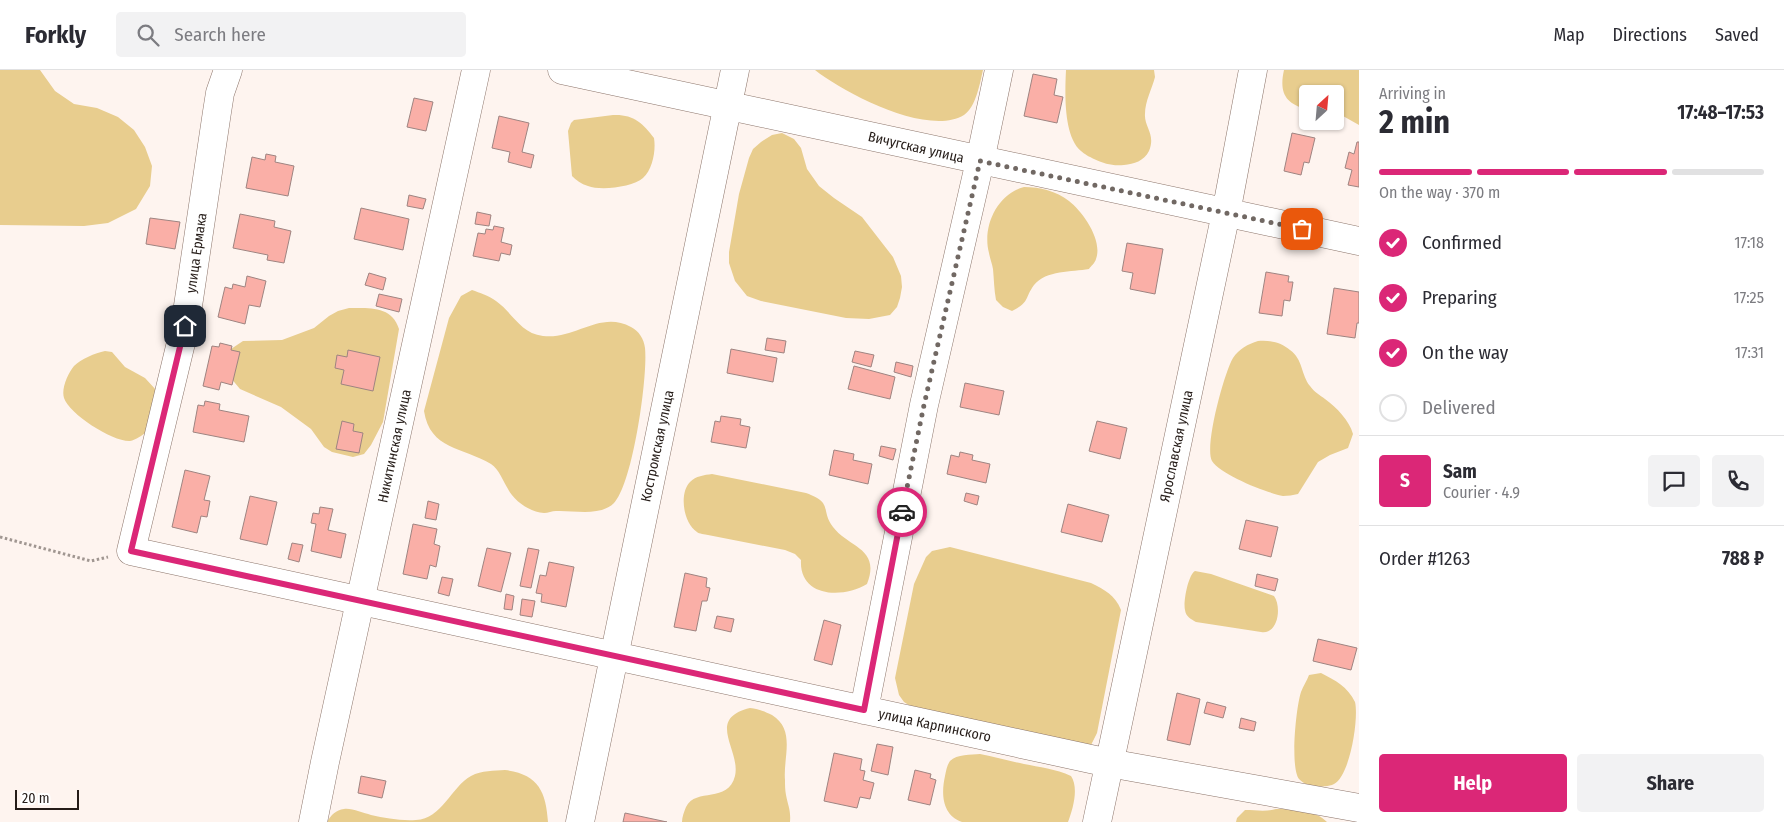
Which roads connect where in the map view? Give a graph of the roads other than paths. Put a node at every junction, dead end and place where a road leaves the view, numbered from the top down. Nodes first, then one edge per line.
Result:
1 (228, 70) edge
2 (476, 70) edge
3 (562, 70) edge
4 (735, 70) edge
5 (999, 70) edge
6 (1253, 70) edge
7 (728, 104) junction
8 (980, 161) junction
9 (1226, 213) junction
10 (1359, 241) edge
11 (131, 551) joint
12 (360, 601) junction
13 (614, 656) junction
14 (864, 710) junction
15 (1109, 763) junction
16 (1358, 809) edge
17 (313, 822) edge
18 (580, 822) edge
19 (1097, 822) edge

1 - 11 street, улица Ермака
2 - 12 street, Никитинская улица
3 - 7 street, Вичугская улица
4 - 7 street, Костромская улица
5 - 8 street
6 - 9 street, Ярославская улица
7 - 8 street, Вичугская улица
7 - 13 street, Костромская улица
8 - 9 street, Вичугская улица
8 - 14 street
9 - 10 street, Вичугская улица
9 - 15 street, Ярославская улица
11 - 12 street, улица Карпинского
12 - 13 street, улица Карпинского
12 - 17 street, Никитинская улица
13 - 14 street, улица Карпинского
13 - 18 street, Костромская улица
14 - 15 street, улица Карпинского
15 - 16 street, улица Карпинского
15 - 19 street, Ярославская улица

